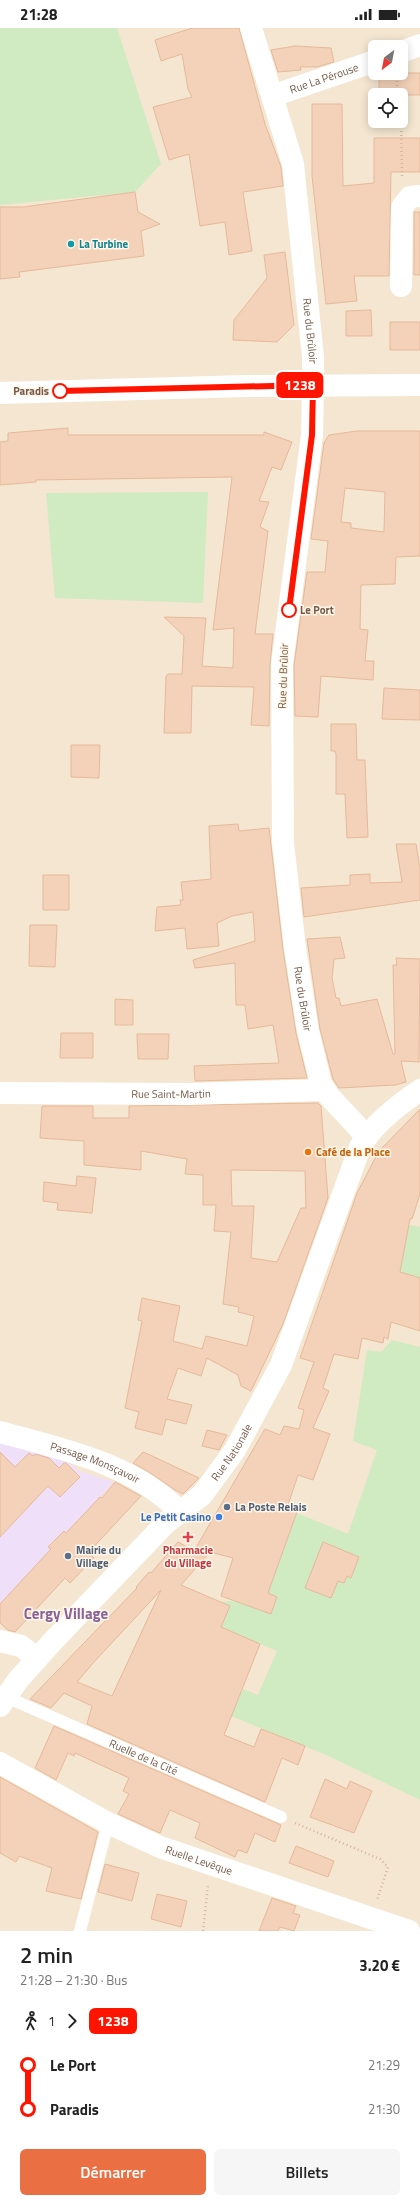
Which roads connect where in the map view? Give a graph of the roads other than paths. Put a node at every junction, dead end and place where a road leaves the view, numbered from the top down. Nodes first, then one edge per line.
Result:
1 (251, 28) edge
2 (420, 45) edge
3 (408, 49) edge
4 (368, 63) edge
5 (272, 96) junction
6 (414, 197) edge
7 (401, 286) dead end
8 (313, 385) junction
9 (420, 385) edge
10 (0, 393) edge
11 (0, 1093) edge
12 (330, 1096) junction
13 (412, 1096) edge
14 (367, 1137) junction
15 (0, 1432) edge
16 (181, 1513) junction
17 (0, 1641) edge
18 (37, 1658) junction
19 (3, 1701) edge
20 (0, 1763) edge
21 (281, 1817) road end
22 (108, 1823) junction
23 (80, 1931) edge
24 (409, 1931) edge

1 - 5 street, Rue du Brûloir
2 - 3 street
4 - 5 street, Rue La Pérouse
5 - 8 street, Rue du Brûloir
6 - 7 street
8 - 9 street
8 - 10 street
8 - 12 street, Rue du Brûloir
11 - 12 street, Rue Saint-Martin
12 - 14 street
13 - 14 street, Rue Nationale
14 - 16 street, Rue Nationale
15 - 16 street, Passage Monsçavoir
16 - 18 street, Rue Nationale
17 - 18 street
18 - 19 street, Rue Nationale
19 - 21 lane, Ruelle de la Cité
20 - 22 street, Ruelle Levêque
22 - 23 lane
22 - 24 street, Ruelle Levêque

